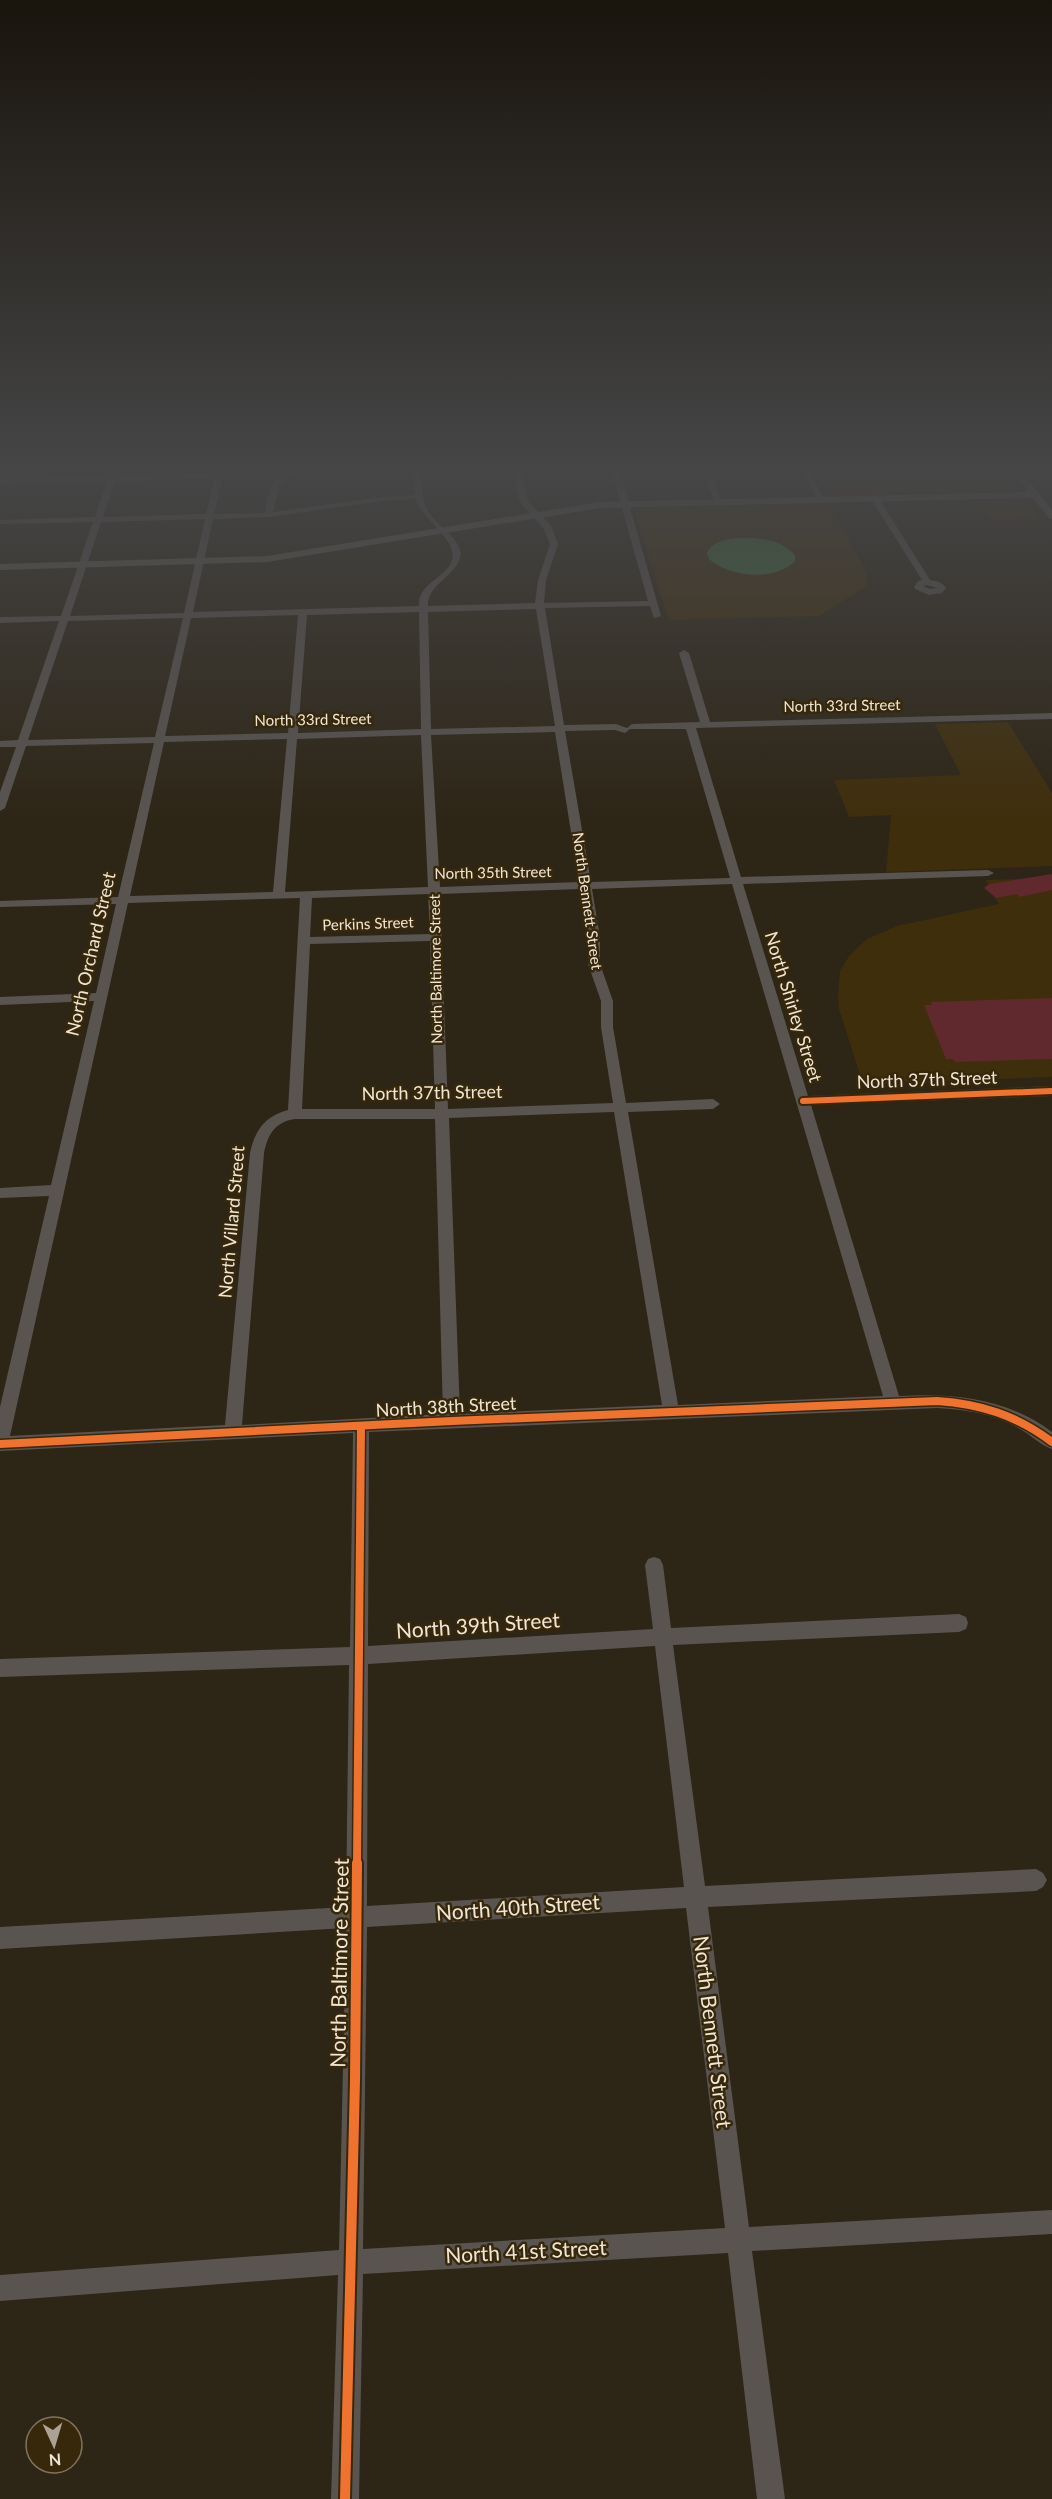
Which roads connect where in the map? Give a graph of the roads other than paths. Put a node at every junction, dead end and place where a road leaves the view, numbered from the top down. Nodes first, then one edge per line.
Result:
1 (75, 589) edge
2 (194, 589) edge
3 (428, 589) edge
4 (540, 589) edge
5 (650, 589) edge
6 (654, 603) junction
7 (540, 606) junction
8 (423, 609) junction
9 (303, 612) junction
10 (188, 615) junction
11 (657, 616) dead end
12 (64, 618) junction
13 (0, 620) edge
14 (684, 653) dead end
15 (1052, 716) edge
16 (690, 725) junction
17 (706, 725) junction
18 (561, 728) junction
19 (426, 732) junction
20 (292, 735) junction
21 (159, 740) junction
22 (22, 743) junction
23 (0, 744) edge
24 (0, 808) edge
25 (988, 873) dead end
26 (737, 881) junction
27 (586, 886) junction
28 (434, 890) junction
29 (306, 894) junction
30 (279, 896) junction
31 (124, 900) junction
32 (0, 904) edge
33 (435, 937) junction
34 (303, 941) junction
35 (100, 997) junction
36 (0, 1001) edge
37 (1052, 1091) edge
38 (803, 1101) junction
39 (712, 1104) dead end
40 (621, 1107) junction
41 (295, 1114) junction
42 (440, 1114) junction
43 (57, 1190) junction
44 (0, 1193) edge
45 (893, 1402) junction
46 (671, 1412) junction
47 (452, 1421) junction
48 (362, 1427) junction
49 (233, 1432) junction
50 (1052, 1442) edge
51 (0, 1444) edge
52 (654, 1565) dead end
53 (959, 1623) dead end
54 (663, 1637) junction
55 (360, 1656) junction
56 (0, 1668) edge
57 (1036, 1880) dead end
58 (695, 1897) junction
59 (357, 1918) junction
60 (0, 1938) edge
61 (1052, 2222) edge
62 (739, 2239) junction
63 (350, 2262) junction
64 (0, 2288) edge
65 (345, 2499) edge
66 (771, 2499) edge

1 - 12 street
2 - 10 street, North Orchard Street
3 - 8 street, North Baltimore Street
4 - 7 street, North Bennett Street
5 - 6 street
6 - 7 street
6 - 11 street
7 - 8 street
7 - 18 street, North Bennett Street
8 - 9 street
8 - 19 street, North Baltimore Street
9 - 10 street
9 - 20 street
10 - 12 street
10 - 21 street, North Orchard Street
12 - 13 street
12 - 22 street
14 - 17 street
15 - 17 street, North 33rd Street
16 - 17 street, North 33rd Street
16 - 18 street, North 33rd Street
16 - 26 street, North Shirley Street
18 - 19 street, North 33rd Street
18 - 27 street, North Bennett Street
19 - 20 street, North 33rd Street
19 - 28 street, North Baltimore Street
20 - 21 street, North 33rd Street
20 - 30 street
21 - 22 street, North 33rd Street
21 - 31 street, North Orchard Street
22 - 23 street, North 33rd Street
22 - 24 street
25 - 26 street, North 35th Street
26 - 27 street, North 35th Street
26 - 38 street, North Shirley Street
27 - 28 street, North 35th Street
27 - 40 street, North Bennett Street
28 - 29 street, North 35th Street
28 - 33 street, North Baltimore Street
29 - 30 street, North 35th Street
29 - 34 street
30 - 31 street, North 35th Street
31 - 32 street, North 35th Street
31 - 35 street, North Orchard Street
33 - 34 street, Perkins Street
33 - 42 street, North Baltimore Street
34 - 41 street
35 - 36 street
35 - 43 street, North Orchard Street
37 - 38 street, North 37th Street
38 - 45 street, North Shirley Street
39 - 40 street, North 37th Street
40 - 42 street, North 37th Street
40 - 46 street, North Bennett Street
41 - 42 street, North 37th Street
41 - 49 street, North Villard Street
42 - 47 street, North Baltimore Street
43 - 44 street
43 - 51 street, North Orchard Street
45 - 46 street, North 38th Street
45 - 50 street, North 38th Street
46 - 47 street, North 38th Street
47 - 48 street, North 38th Street
48 - 49 street, North 38th Street
48 - 55 street, North Baltimore Street
49 - 51 street, North 38th Street
52 - 54 street, North Bennett Street
53 - 54 street, North 39th Street
54 - 55 street, North 39th Street
54 - 58 street, North Bennett Street
55 - 56 street, North 39th Street
55 - 59 street, North Baltimore Street
57 - 58 street, North 40th Street
58 - 59 street, North 40th Street
58 - 62 street, North Bennett Street
59 - 60 street, North 40th Street
59 - 63 street, North Baltimore Street
61 - 62 street, North 41st Street
62 - 63 street, North 41st Street
62 - 66 street, North Bennett Street
63 - 64 street, North 41st Street
63 - 65 street, North Baltimore Street

